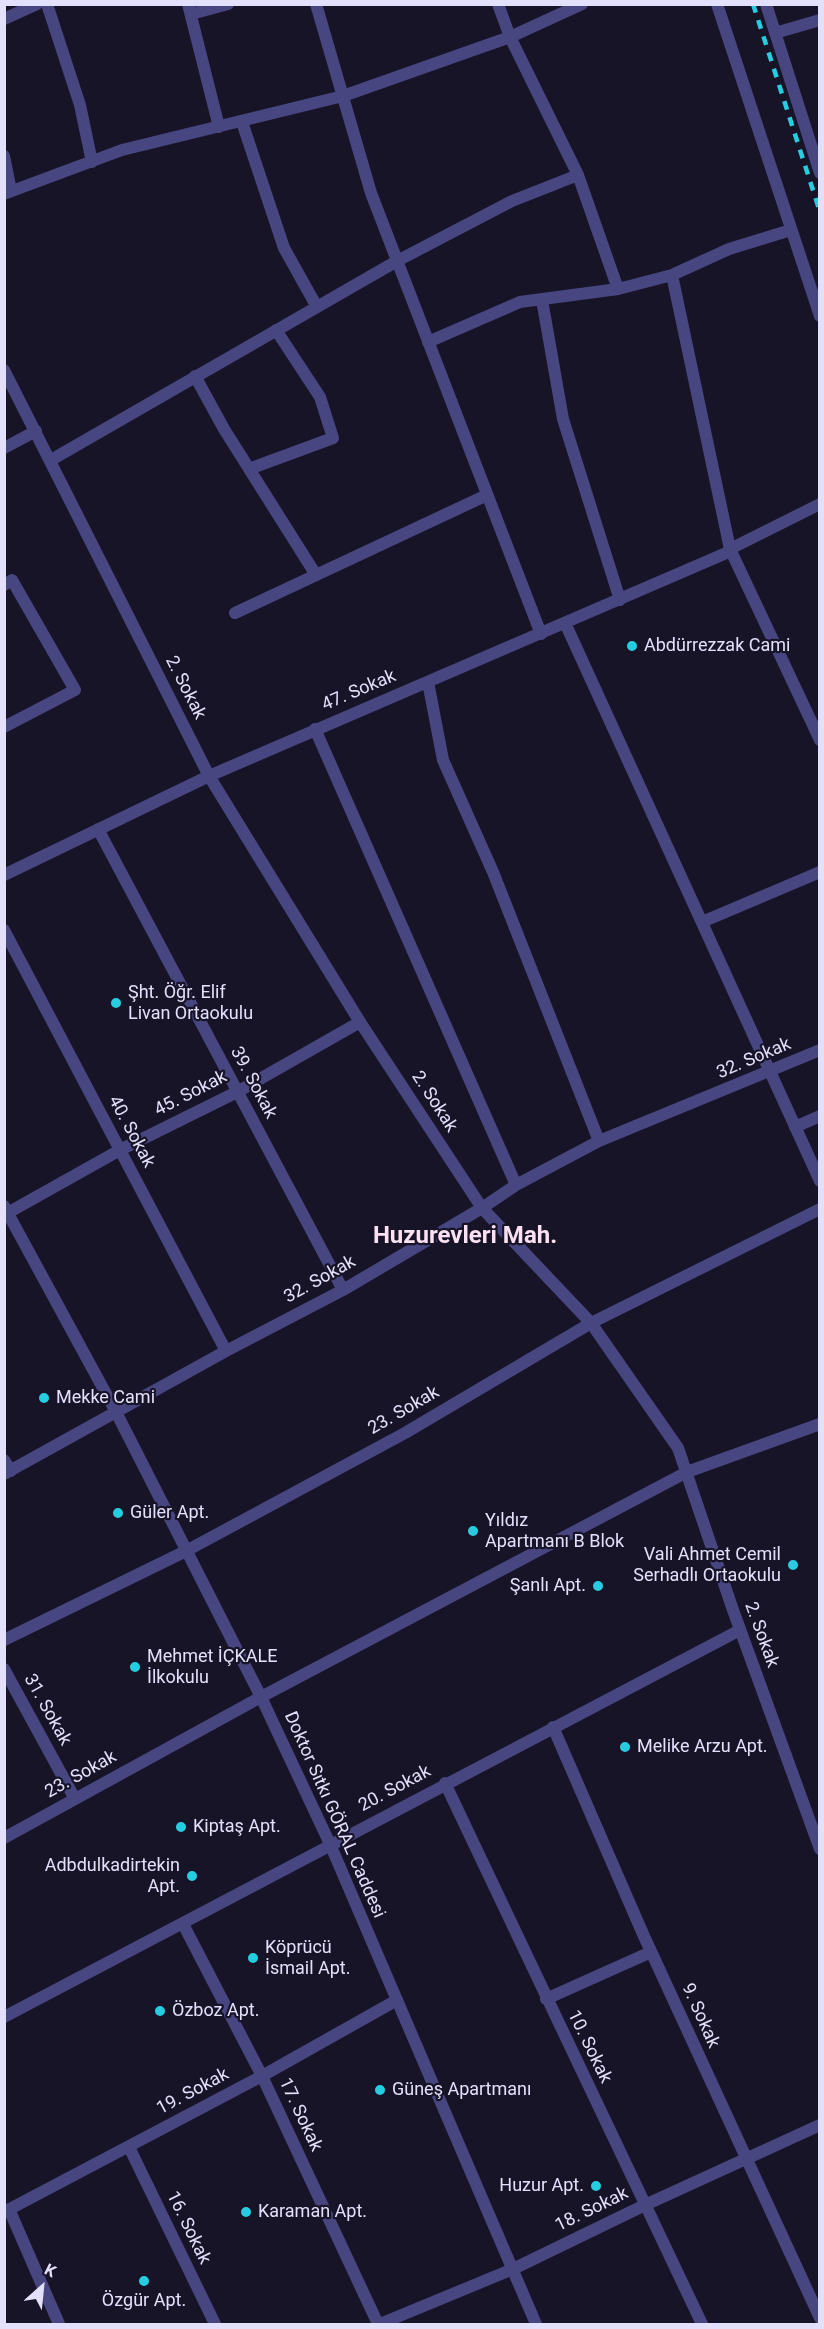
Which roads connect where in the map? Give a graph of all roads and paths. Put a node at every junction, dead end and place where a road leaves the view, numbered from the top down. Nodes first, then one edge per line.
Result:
1 (47, 4) edge
2 (228, 4) edge
3 (316, 4) edge
4 (498, 4) edge
5 (582, 4) edge
6 (717, 4) edge
7 (766, 4) edge
8 (33, 5) edge
9 (189, 9) edge
10 (4, 19) edge
11 (819, 20) edge
12 (775, 33) junction
13 (510, 37) junction
14 (343, 96) junction
15 (242, 122) junction
16 (219, 127) junction
17 (816, 150) edge
18 (4, 156) edge
19 (92, 162) junction
20 (819, 173) edge
21 (578, 175) junction
22 (8, 193) edge
23 (791, 230) junction
24 (398, 261) junction
25 (672, 275) junction
26 (618, 289) junction
27 (542, 300) junction
28 (317, 307) junction
29 (819, 316) edge
30 (276, 330) junction
31 (428, 342) junction
32 (4, 370) edge
33 (195, 376) junction
34 (36, 431) junction
35 (4, 448) edge
36 (51, 460) junction
37 (249, 469) junction
38 (487, 495) junction
39 (819, 504) edge
40 (731, 550) junction
41 (316, 575) junction
42 (4, 585) edge
43 (620, 600) junction
44 (235, 613) dead end
45 (566, 625) junction
46 (542, 634) junction
47 (428, 682) junction
48 (4, 727) edge
49 (315, 729) junction
50 (819, 740) edge
51 (209, 776) junction
52 (98, 829) junction
53 (819, 872) edge
54 (4, 875) edge
55 (702, 922) junction
56 (4, 930) edge
57 (360, 1022) junction
58 (819, 1050) edge
59 (771, 1072) junction
60 (237, 1092) junction
61 (819, 1116) edge
62 (795, 1127) junction
63 (599, 1141) junction
64 (120, 1150) junction
65 (819, 1181) edge
66 (516, 1185) junction
67 (482, 1208) junction
68 (819, 1209) edge
69 (6, 1211) edge
70 (343, 1290) junction
71 (591, 1323) junction
72 (226, 1351) junction
73 (116, 1412) junction
74 (819, 1424) edge
75 (7, 1468) edge
76 (687, 1472) junction
77 (186, 1551) junction
78 (740, 1630) junction
79 (4, 1640) edge
80 (4, 1669) edge
81 (261, 1697) junction
82 (554, 1727) junction
83 (445, 1784) junction
84 (75, 1799) junction
85 (4, 1838) edge
86 (330, 1844) junction
87 (819, 1850) edge
88 (183, 1924) junction
89 (651, 1952) junction
90 (546, 1999) junction
91 (397, 2000) junction
92 (4, 2017) edge
93 (262, 2076) junction
94 (819, 2126) edge
95 (129, 2147) junction
96 (745, 2158) junction
97 (645, 2205) junction
98 (7, 2210) edge
99 (513, 2269) junction
100 (819, 2318) edge
101 (59, 2325) edge
102 (214, 2325) edge
103 (379, 2325) edge
104 (536, 2325) edge
105 (702, 2325) edge

1 - 19 street
2 - 9 street
3 - 14 street
4 - 13 street
5 - 13 street
6 - 23 street
7 - 12 street
8 - 10 street
9 - 16 street
11 - 12 street
12 - 17 street
13 - 14 street
13 - 21 street
14 - 15 street
14 - 24 street
15 - 16 street
15 - 28 street
16 - 19 street
17 - 20 street
18 - 22 street
19 - 22 street
21 - 24 street
21 - 26 street
23 - 25 street
23 - 29 street
24 - 28 street
24 - 31 street
25 - 26 street
25 - 40 street
26 - 27 street
27 - 31 street
27 - 43 street
28 - 30 street
30 - 33 street
30 - 37 street
31 - 38 street
32 - 34 street, 2. Sokak
33 - 36 street
33 - 37 street
34 - 35 street
34 - 36 street, 2. Sokak
36 - 51 street, 2. Sokak
37 - 41 street
38 - 41 street
38 - 46 street
39 - 40 street, 47. Sokak
40 - 43 street, 47. Sokak
40 - 50 street
41 - 44 street
42 - 48 street
43 - 45 street, 47. Sokak
45 - 46 street, 47. Sokak
45 - 55 street
46 - 47 street, 47. Sokak
47 - 49 street, 47. Sokak
47 - 63 street
49 - 51 street, 47. Sokak
49 - 66 street
51 - 52 street, 47. Sokak
51 - 57 street, 2. Sokak
52 - 54 street, 47. Sokak
52 - 60 street, 39. Sokak
53 - 55 street
55 - 59 street
56 - 64 street, 40. Sokak
57 - 60 street, 45. Sokak
57 - 67 street, 2. Sokak
58 - 59 street, 32. Sokak
59 - 62 street
59 - 63 street, 32. Sokak
60 - 64 street, 45. Sokak
60 - 70 street, 39. Sokak
61 - 62 street
62 - 65 street
63 - 66 street, 32. Sokak
64 - 69 street, 45. Sokak
64 - 72 street, 40. Sokak
66 - 67 street, 32. Sokak
67 - 70 street, 32. Sokak
67 - 71 street, 2. Sokak
68 - 71 street, 23. Sokak
69 - 73 street, Doktor Sıtkı GÖRAL Caddesi
70 - 72 street, 32. Sokak
71 - 76 street, 2. Sokak
71 - 77 street, 23. Sokak
72 - 73 street, 32. Sokak
73 - 75 street, 32. Sokak
73 - 77 street, Doktor Sıtkı GÖRAL Caddesi
74 - 76 street, 23. Sokak
76 - 78 street, 2. Sokak
76 - 81 street, 23. Sokak
77 - 79 street, 23. Sokak
77 - 81 street, Doktor Sıtkı GÖRAL Caddesi
78 - 82 street, 20. Sokak
78 - 87 street, 2. Sokak
80 - 84 street, 31. Sokak
81 - 84 street, 23. Sokak
81 - 86 street, Doktor Sıtkı GÖRAL Caddesi
82 - 83 street, 20. Sokak
82 - 89 street, 9. Sokak
83 - 86 street, 20. Sokak
83 - 90 street, 10. Sokak
84 - 85 street, 23. Sokak
86 - 88 street, 20. Sokak
86 - 91 street, Doktor Sıtkı GÖRAL Caddesi
88 - 92 street, 20. Sokak
88 - 93 street, 17. Sokak
89 - 90 street
89 - 96 street, 9. Sokak
90 - 97 street, 10. Sokak
91 - 93 street, 19. Sokak
91 - 99 street, Doktor Sıtkı GÖRAL Caddesi
93 - 95 street, 19. Sokak
93 - 103 street, 17. Sokak
94 - 96 street, 18. Sokak
95 - 98 street, 19. Sokak
95 - 102 street, 16. Sokak
96 - 97 street, 18. Sokak
96 - 100 street, 9. Sokak
97 - 99 street, 18. Sokak
97 - 105 street, 10. Sokak
98 - 101 street
99 - 103 street, 18. Sokak
99 - 104 street, Doktor Sıtkı GÖRAL Caddesi

